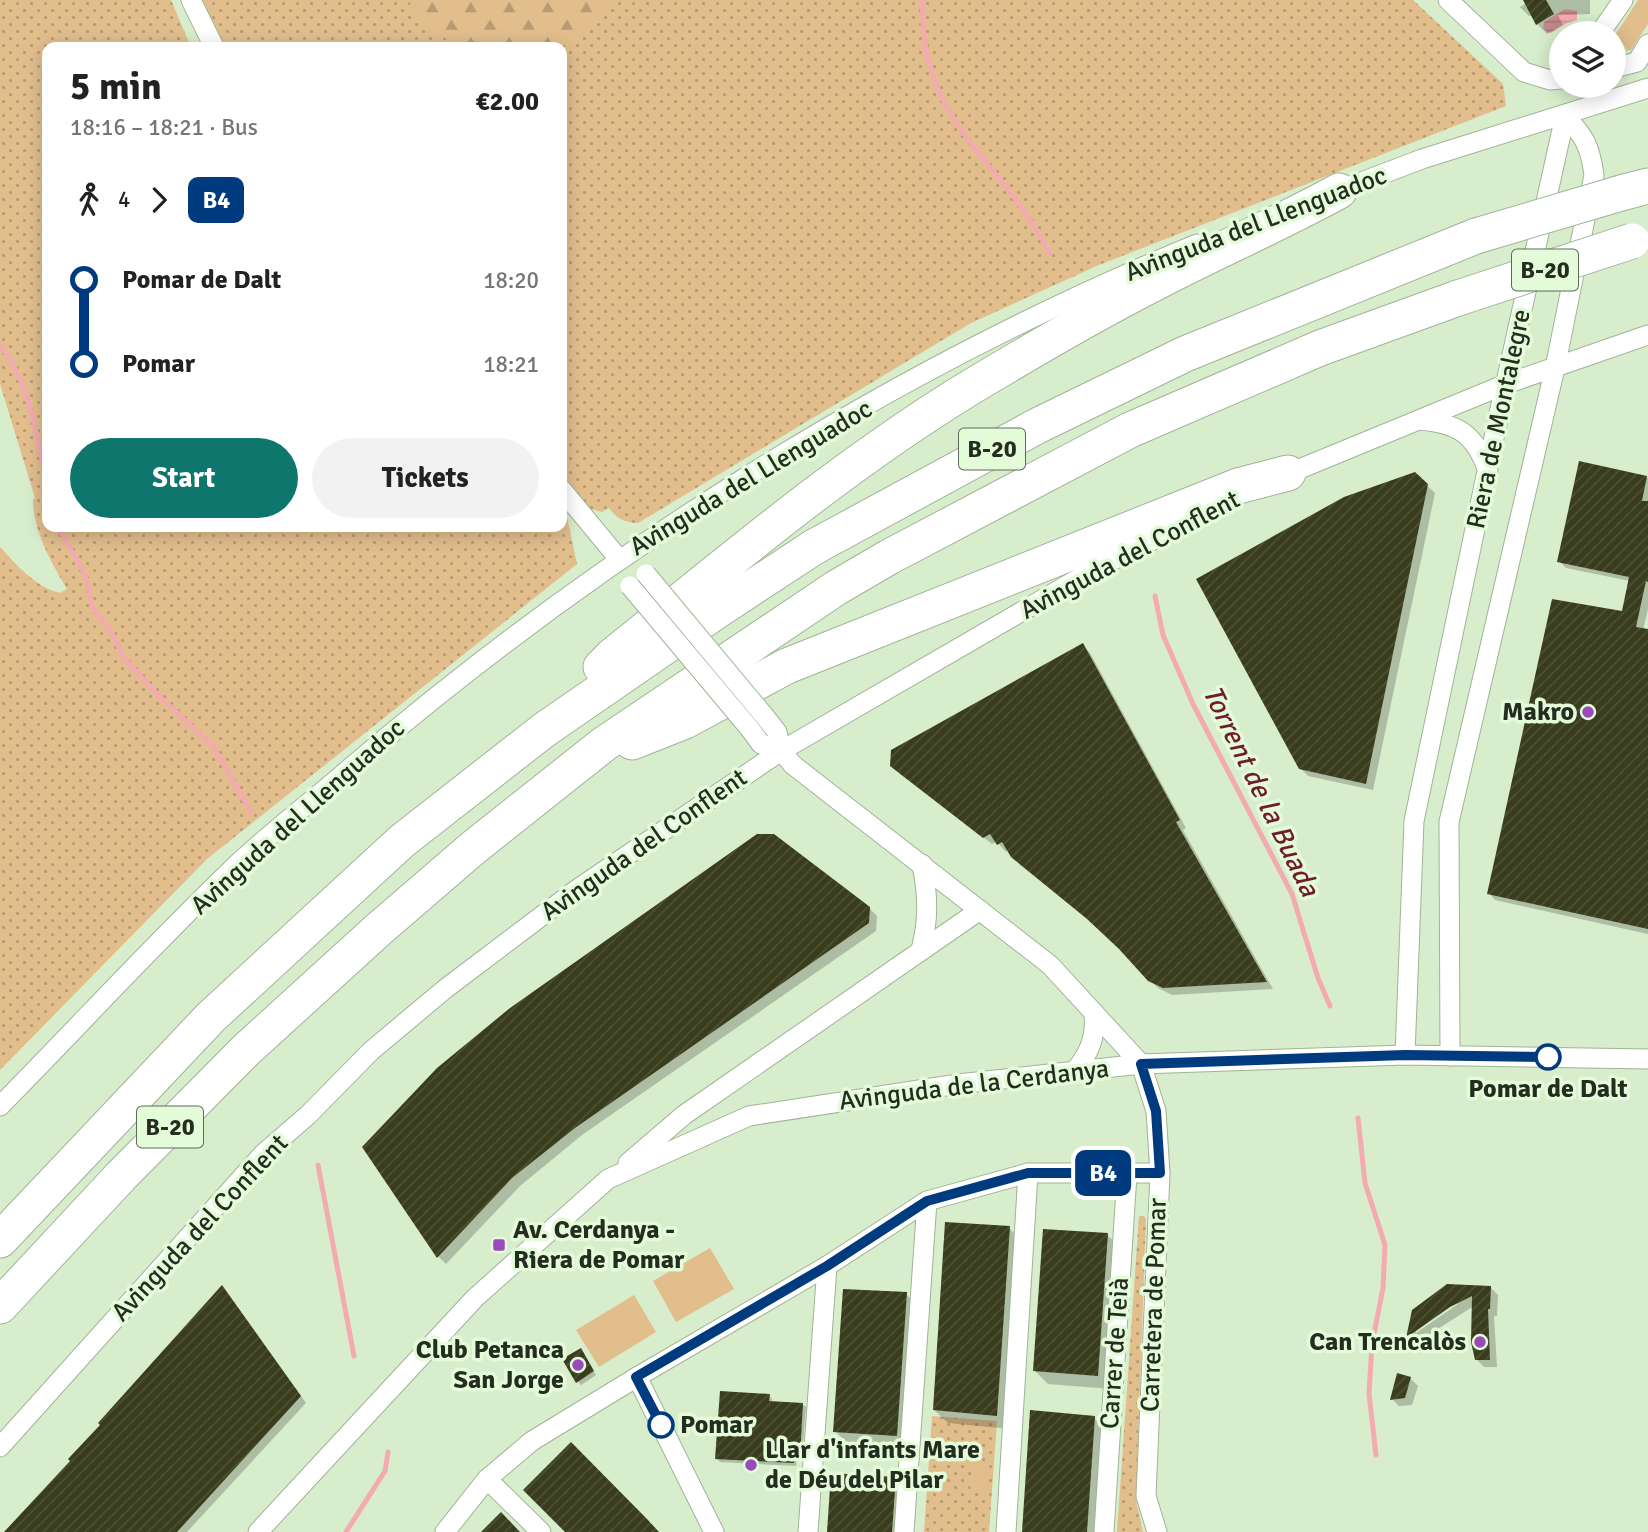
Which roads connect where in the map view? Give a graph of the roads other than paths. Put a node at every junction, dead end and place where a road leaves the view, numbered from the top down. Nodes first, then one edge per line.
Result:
1 (191, 0) edge
2 (1448, 0) edge
3 (1623, 0) edge
4 (1608, 21) edge
5 (212, 42) edge
6 (1648, 44) edge
7 (1626, 65) edge
8 (1549, 80) edge
9 (1648, 88) edge
10 (1565, 116) junction
11 (1634, 189) edge
12 (1339, 191) junction
13 (1640, 239) edge
14 (1648, 335) edge
15 (1555, 368) junction
16 (1506, 384) junction
17 (1418, 420) junction
18 (1488, 471) junction
19 (1288, 473) junction
20 (567, 496) edge
21 (620, 559) junction
22 (758, 724) junction
23 (544, 730) junction
24 (781, 751) junction
25 (577, 764) junction
26 (922, 864) junction
27 (980, 910) junction
28 (921, 950) junction
29 (1094, 1013) junction
30 (1405, 1055) junction
31 (1450, 1056) junction
32 (1648, 1059) edge
33 (1141, 1064) junction
34 (1075, 1071) junction
35 (0, 1106) edge
36 (1028, 1173) junction
37 (1160, 1173) junction
38 (1127, 1174) junction
39 (608, 1179) junction
40 (927, 1201) junction
41 (0, 1240) edge
42 (827, 1266) junction
43 (0, 1306) edge
44 (636, 1377) junction
45 (0, 1447) edge
46 (487, 1479) junction
47 (259, 1532) edge
48 (445, 1532) edge
49 (541, 1532) edge
50 (714, 1532) edge
51 (808, 1532) edge
52 (904, 1532) edge
53 (1006, 1532) edge
54 (1104, 1532) edge
55 (1157, 1532) edge

1 - 5 street
2 - 8 street
3 - 4 street
6 - 7 street
9 - 10 street, Avinguda del Llenguadoc
10 - 12 street, Avinguda del Llenguadoc
10 - 15 street, Riera de Montalegre
10 - 16 street, Riera de Montalegre
11 - 23 highway, B-20, bridge
12 - 21 street, Avinguda del Llenguadoc
12 - 23 highway
13 - 25 highway, B-20, bridge
14 - 15 street, Avinguda del Conflent
15 - 16 street, Avinguda del Conflent
15 - 31 street, Riera de Montalegre
16 - 17 street, Avinguda del Conflent
16 - 18 street, Riera de Montalegre
17 - 18 street
17 - 19 street, Avinguda del Conflent
18 - 30 street, Riera de Montalegre
19 - 24 street, Avinguda del Conflent
19 - 25 highway
20 - 21 street
21 - 22 street, Carretera de Pomar, bridge
21 - 22 street, Carretera de Pomar, bridge
21 - 35 street, Avinguda del Llenguadoc
22 - 24 street, Carretera de Pomar
23 - 41 highway, B-20
24 - 26 street, Carretera de Pomar
24 - 45 street, Avinguda del Conflent
25 - 43 highway, B-20
26 - 27 street, Carretera de Pomar
26 - 28 street
27 - 28 street, Avinguda de la Cerdanya
27 - 29 street, Carretera de Pomar
28 - 39 street, Avinguda de la Cerdanya
29 - 33 street, Carretera de Pomar
29 - 34 street
30 - 31 street, Avinguda de la Cerdanya
30 - 33 street, Avinguda de la Cerdanya
31 - 32 street, Avinguda de la Cerdanya
33 - 34 street, Avinguda de la Cerdanya
33 - 37 street, Carretera de Pomar
34 - 39 street, Avinguda de la Cerdanya
36 - 38 street
36 - 40 street
36 - 53 street
37 - 38 street
37 - 55 street, Carretera de Pomar
38 - 54 street, Carrer de Teià
39 - 47 street, Avinguda de la Cerdanya
40 - 42 street
40 - 52 street
42 - 44 street
42 - 51 street
44 - 46 street
44 - 50 street
46 - 48 street
46 - 49 street

